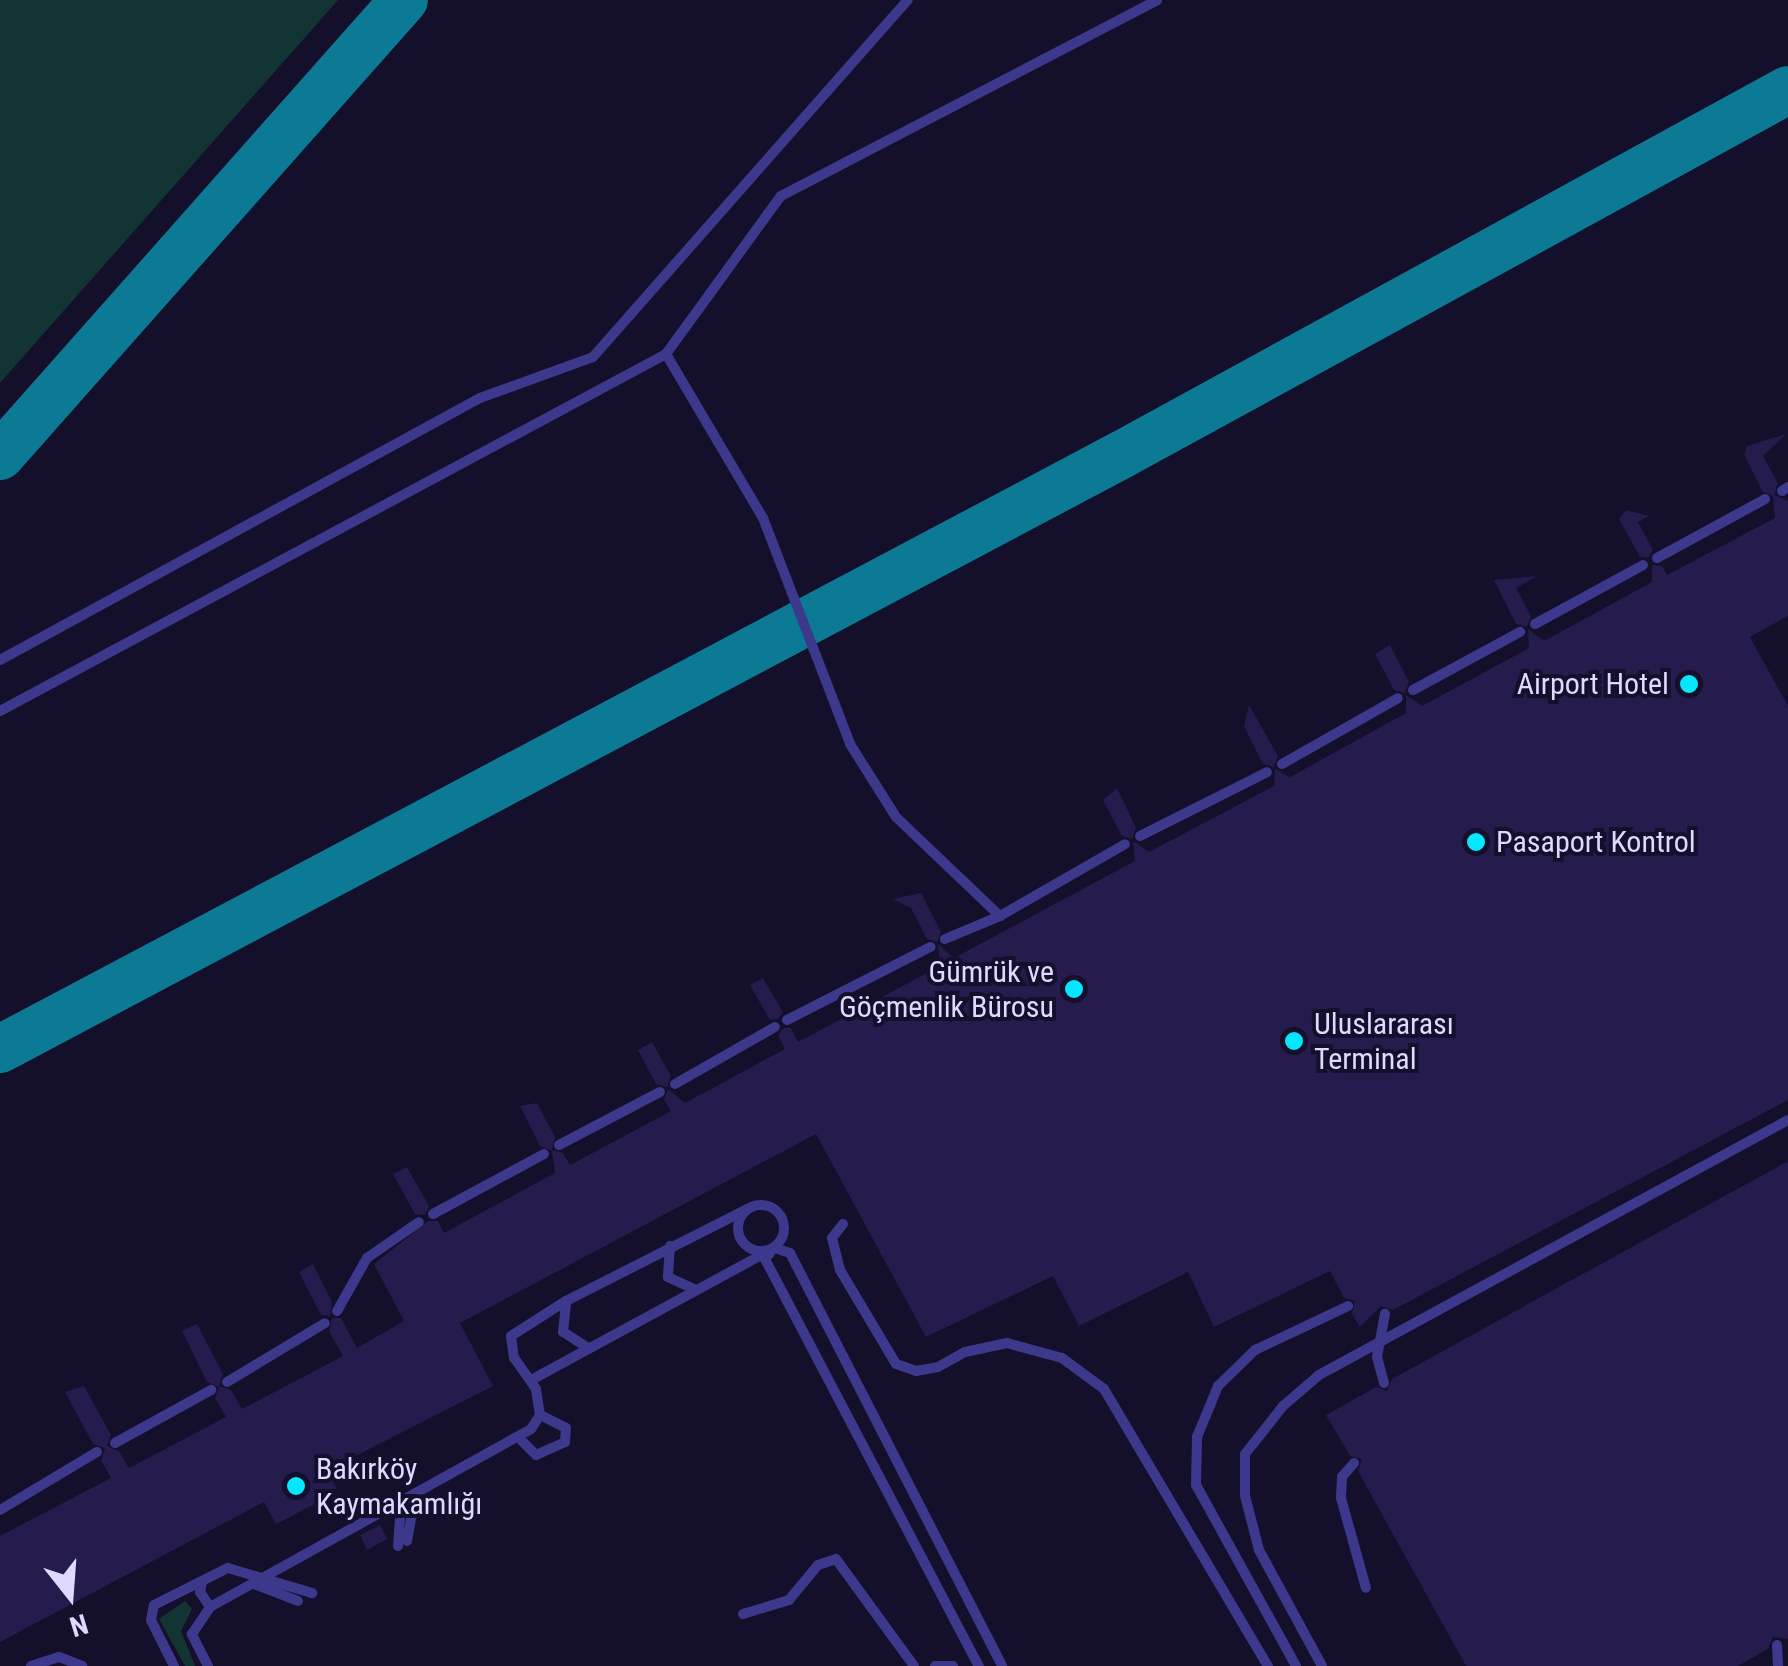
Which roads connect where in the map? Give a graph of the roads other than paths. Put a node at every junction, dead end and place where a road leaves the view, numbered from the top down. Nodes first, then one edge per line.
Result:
1 (908, 0) edge
2 (1156, 0) edge
3 (666, 354) junction
4 (1765, 499) dead end
5 (1658, 558) dead end
6 (1644, 565) dead end
7 (1535, 624) dead end
8 (1520, 632) dead end
9 (0, 660) edge
10 (1413, 690) dead end
11 (1398, 698) dead end
12 (0, 711) edge
13 (1282, 764) dead end
14 (1267, 772) dead end
15 (1140, 836) dead end
16 (1126, 844) dead end
17 (1000, 916) junction
18 (944, 939) dead end
19 (930, 947) dead end
20 (787, 1020) dead end
21 (775, 1027) dead end
22 (675, 1084) dead end
23 (660, 1092) dead end
24 (1788, 1120) edge
25 (559, 1146) dead end
26 (544, 1154) dead end
27 (749, 1208) junction
28 (434, 1214) dead end
29 (419, 1222) dead end
30 (842, 1224) dead end
31 (670, 1246) junction
32 (774, 1248) junction
33 (697, 1290) junction
34 (566, 1302) junction
35 (1348, 1306) dead end
36 (337, 1311) dead end
37 (1385, 1314) dead end
38 (325, 1322) dead end
39 (589, 1348) junction
40 (533, 1379) junction
41 (227, 1382) dead end
42 (1384, 1383) dead end
43 (211, 1390) dead end
44 (540, 1415) junction
45 (520, 1439) junction
46 (114, 1443) dead end
47 (97, 1452) dead end
48 (1354, 1463) dead end
49 (414, 1496) junction
50 (401, 1504) junction
51 (0, 1510) edge
52 (268, 1576) junction
53 (202, 1582) junction
54 (254, 1584) junction
55 (1366, 1588) dead end
56 (312, 1593) dead end
57 (298, 1601) dead end
58 (210, 1607) junction
59 (743, 1614) dead end
60 (979, 1624) junction
61 (962, 1634) junction
62 (1776, 1645) dead end
63 (31, 1666) edge
64 (82, 1666) edge
65 (174, 1666) edge
66 (208, 1666) edge
67 (914, 1666) edge
68 (935, 1666) edge
69 (952, 1666) edge
70 (979, 1666) edge
71 (1002, 1666) edge
72 (1268, 1666) edge
73 (1296, 1666) edge
74 (1322, 1666) edge
75 (1778, 1666) edge

1 - 9 lane
2 - 3 lane
3 - 12 lane
3 - 17 lane
4 - 5 lane
6 - 7 lane
8 - 10 lane
11 - 13 lane
14 - 15 lane
16 - 17 lane
17 - 18 lane
19 - 20 lane
21 - 22 lane
23 - 25 lane
24 - 74 lane
26 - 28 lane
27 - 31 lane
27 - 32 lane
27 - 32 lane
29 - 36 lane
30 - 72 lane
31 - 33 lane
31 - 34 lane
32 - 33 lane
32 - 60 lane
32 - 61 lane
33 - 39 lane
34 - 39 lane
34 - 40 lane
35 - 73 lane
37 - 42 lane, bridge
38 - 41 lane
39 - 40 lane
40 - 44 lane
43 - 46 lane
44 - 45 lane
44 - 45 lane
45 - 49 lane
47 - 51 lane
48 - 55 lane
49 - 50 lane
49 - 50 lane
50 - 52 lane
52 - 53 lane
52 - 54 lane
52 - 56 lane
53 - 58 lane
53 - 65 lane
54 - 57 lane
54 - 58 lane
58 - 66 lane
59 - 67 lane
60 - 61 lane
60 - 71 lane
61 - 70 lane
62 - 75 lane
63 - 64 lane
68 - 69 lane

